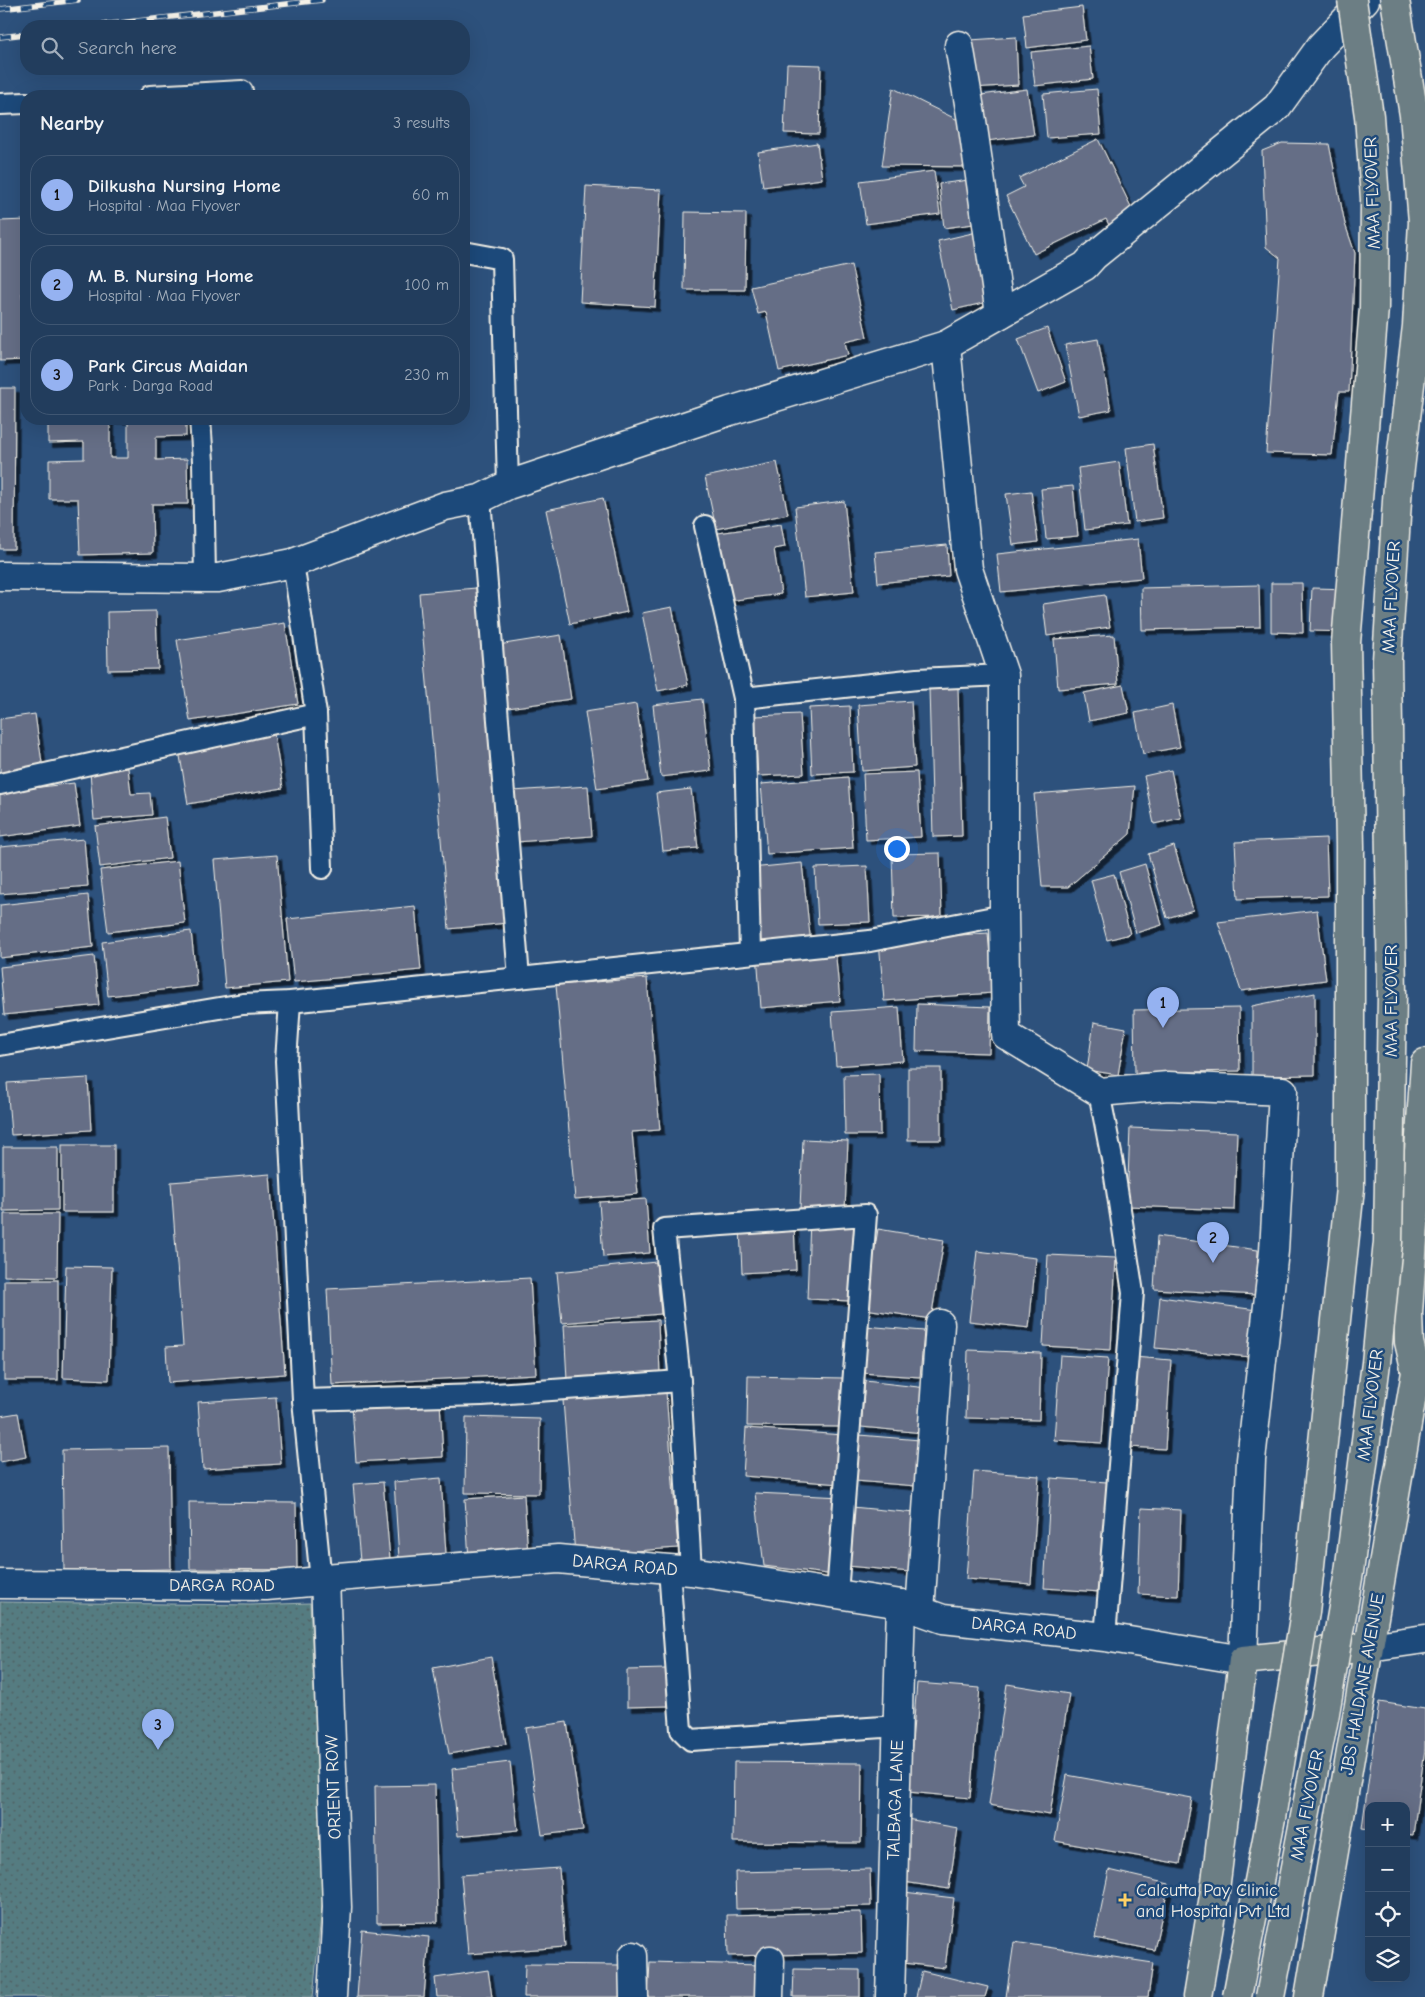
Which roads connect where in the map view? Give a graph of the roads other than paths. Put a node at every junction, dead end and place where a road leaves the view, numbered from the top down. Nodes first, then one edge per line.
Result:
1 (1352, 0) edge
2 (1365, 0) edge
3 (1394, 0) edge
4 (959, 45) dead end
5 (20, 103) edge
6 (0, 104) edge
7 (470, 253) edge
8 (1000, 314) junction
9 (946, 345) junction
10 (200, 425) edge
11 (508, 485) junction
12 (480, 499) junction
13 (705, 526) dead end
14 (293, 563) junction
15 (0, 576) edge
16 (204, 578) junction
17 (1004, 675) junction
18 (744, 698) junction
19 (316, 714) junction
20 (0, 784) edge
21 (322, 868) dead end
22 (1004, 915) junction
23 (750, 953) junction
24 (519, 978) junction
25 (290, 1002) junction
26 (0, 1045) edge
27 (1425, 1063) edge
28 (1098, 1092) junction
29 (940, 1324) dead end
30 (1420, 1367) edge
31 (680, 1381) junction
32 (303, 1400) junction
33 (680, 1570) junction
34 (323, 1580) junction
35 (0, 1584) edge
36 (837, 1594) junction
37 (910, 1607) junction
38 (1105, 1636) junction
39 (1425, 1639) edge
40 (1369, 1647) junction
41 (1243, 1660) junction
42 (898, 1726) junction
43 (633, 1956) dead end
44 (770, 1960) dead end
45 (332, 1997) edge
46 (634, 1997) edge
47 (769, 1997) edge
48 (890, 1997) edge
49 (1197, 1997) edge
50 (1237, 1997) edge
51 (1270, 1997) edge
52 (1309, 1997) edge

1 - 50 main road, MAA FLYOVER, bridge
2 - 8 street
3 - 51 main road, MAA FLYOVER, bridge
4 - 8 street
5 - 6 lane
7 - 11 lane
8 - 9 street
9 - 11 street
9 - 17 street
10 - 16 lane
11 - 12 street
12 - 14 street
12 - 24 lane
13 - 18 lane
14 - 16 street
14 - 19 lane
15 - 16 street
17 - 18 lane
17 - 22 street
18 - 23 lane
19 - 20 lane
19 - 21 lane
22 - 23 lane
22 - 28 street
23 - 24 lane
24 - 25 lane
25 - 26 lane
25 - 32 lane
27 - 30 main road, JBS HALDANE AVENUE
28 - 38 lane
28 - 41 street
29 - 37 street, TALBAGA LANE
30 - 40 main road, JBS HALDANE AVENUE
31 - 32 lane
31 - 33 lane
31 - 36 lane
32 - 34 lane
33 - 34 street, DARGA ROAD
33 - 36 street, DARGA ROAD
33 - 42 lane
34 - 35 street, DARGA ROAD
34 - 45 street, ORIENT ROW
36 - 37 street, DARGA ROAD
37 - 38 street, DARGA ROAD
37 - 42 street, TALBAGA LANE
38 - 41 street, DARGA ROAD
39 - 40 street
40 - 41 main road
40 - 52 main road, JBS HALDANE AVENUE
41 - 49 main road
42 - 48 street, TALBAGA LANE
43 - 46 street
44 - 47 street

